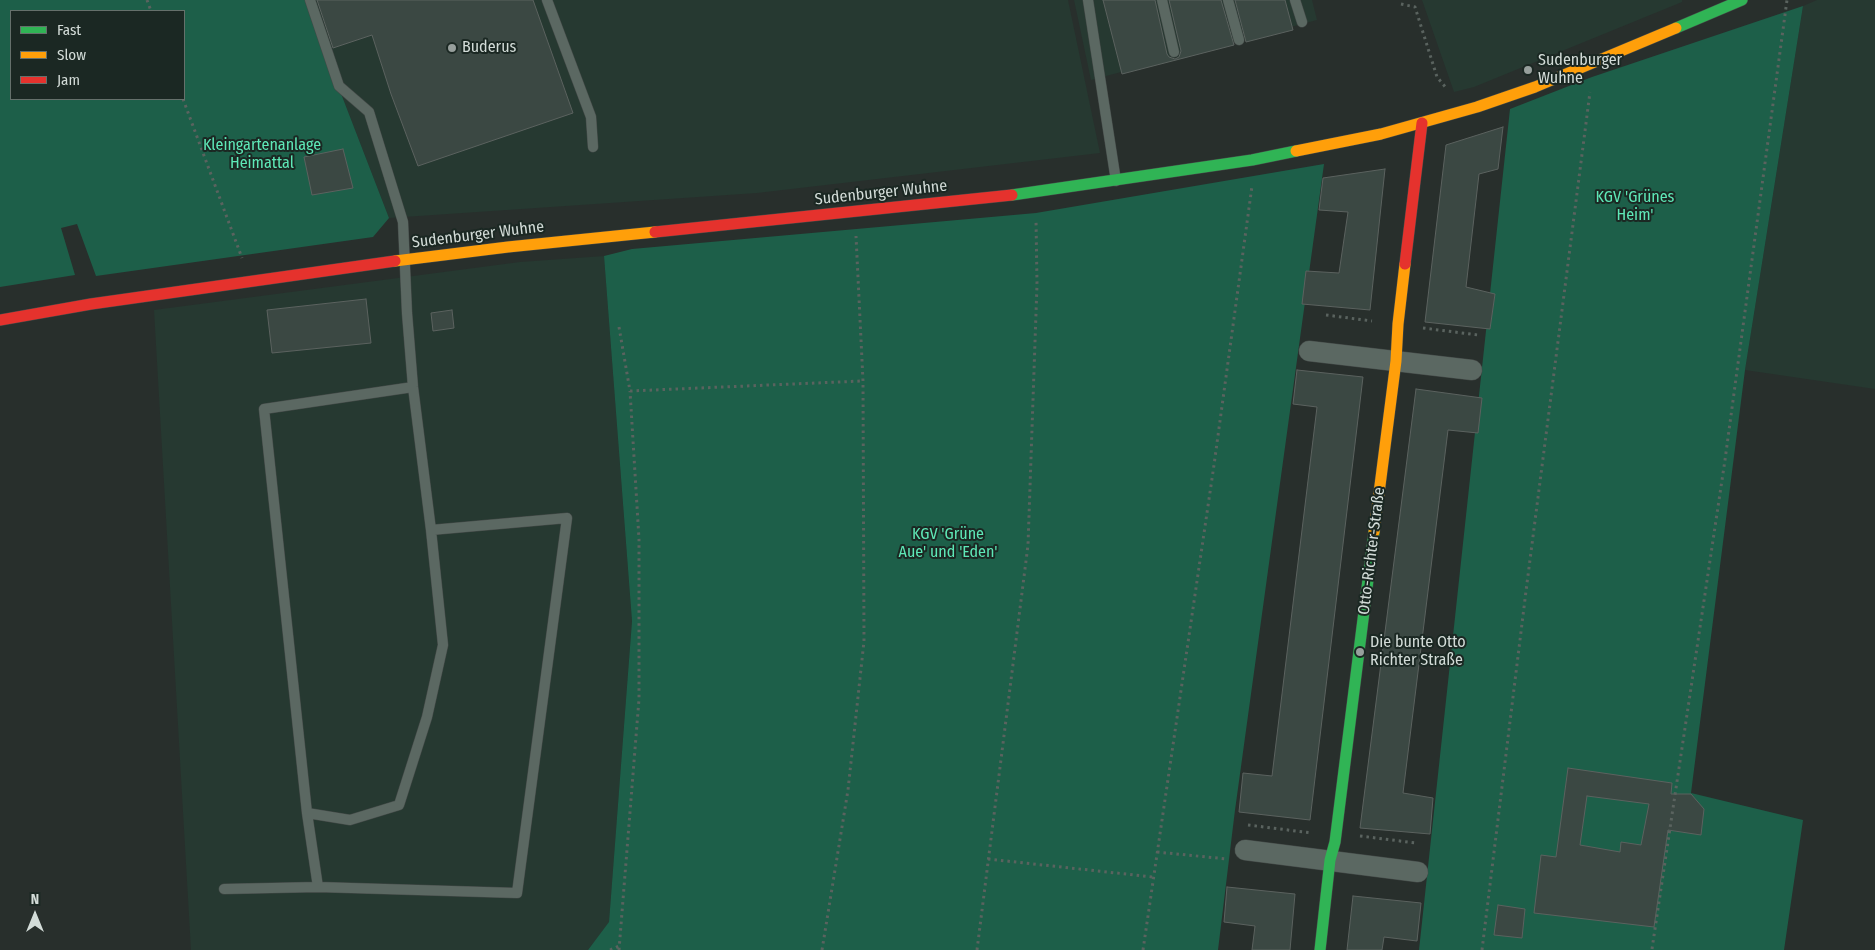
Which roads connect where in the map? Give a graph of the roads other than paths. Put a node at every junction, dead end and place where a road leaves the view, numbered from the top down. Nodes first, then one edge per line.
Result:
1 (310, 0) edge
2 (547, 0) edge
3 (1088, 0) edge
4 (1162, 0) edge
5 (1228, 0) edge
6 (1296, 0) edge
7 (1742, 0) edge
8 (1302, 22) dead end
9 (1239, 40) dead end
10 (1174, 52) dead end
11 (1422, 124) junction
12 (593, 147) dead end
13 (1116, 182) junction
14 (404, 260) junction
15 (0, 320) edge
16 (1309, 351) dead end
17 (1396, 361) junction
18 (1472, 370) dead end
19 (412, 387) junction
20 (431, 530) junction
21 (307, 813) junction
22 (1237, 854) road end
23 (1330, 860) junction
24 (1418, 872) dead end
25 (318, 887) junction
26 (224, 889) dead end
27 (1320, 950) edge

1 - 14 lane
2 - 12 lane
3 - 13 lane
4 - 10 lane
5 - 9 lane
6 - 8 lane
7 - 11 main road, Sudenburger Wuhne
11 - 13 main road, Sudenburger Wuhne
11 - 17 main road, Otto-Richter-Straße
13 - 14 main road, Sudenburger Wuhne
14 - 15 main road, Sudenburger Wuhne
14 - 19 lane
16 - 17 street
17 - 18 street
17 - 23 main road, Otto-Richter-Straße
19 - 20 lane
19 - 21 lane
20 - 21 lane
20 - 25 lane
21 - 25 lane
22 - 23 street
23 - 24 street
23 - 27 main road, Otto-Richter-Straße
25 - 26 lane

